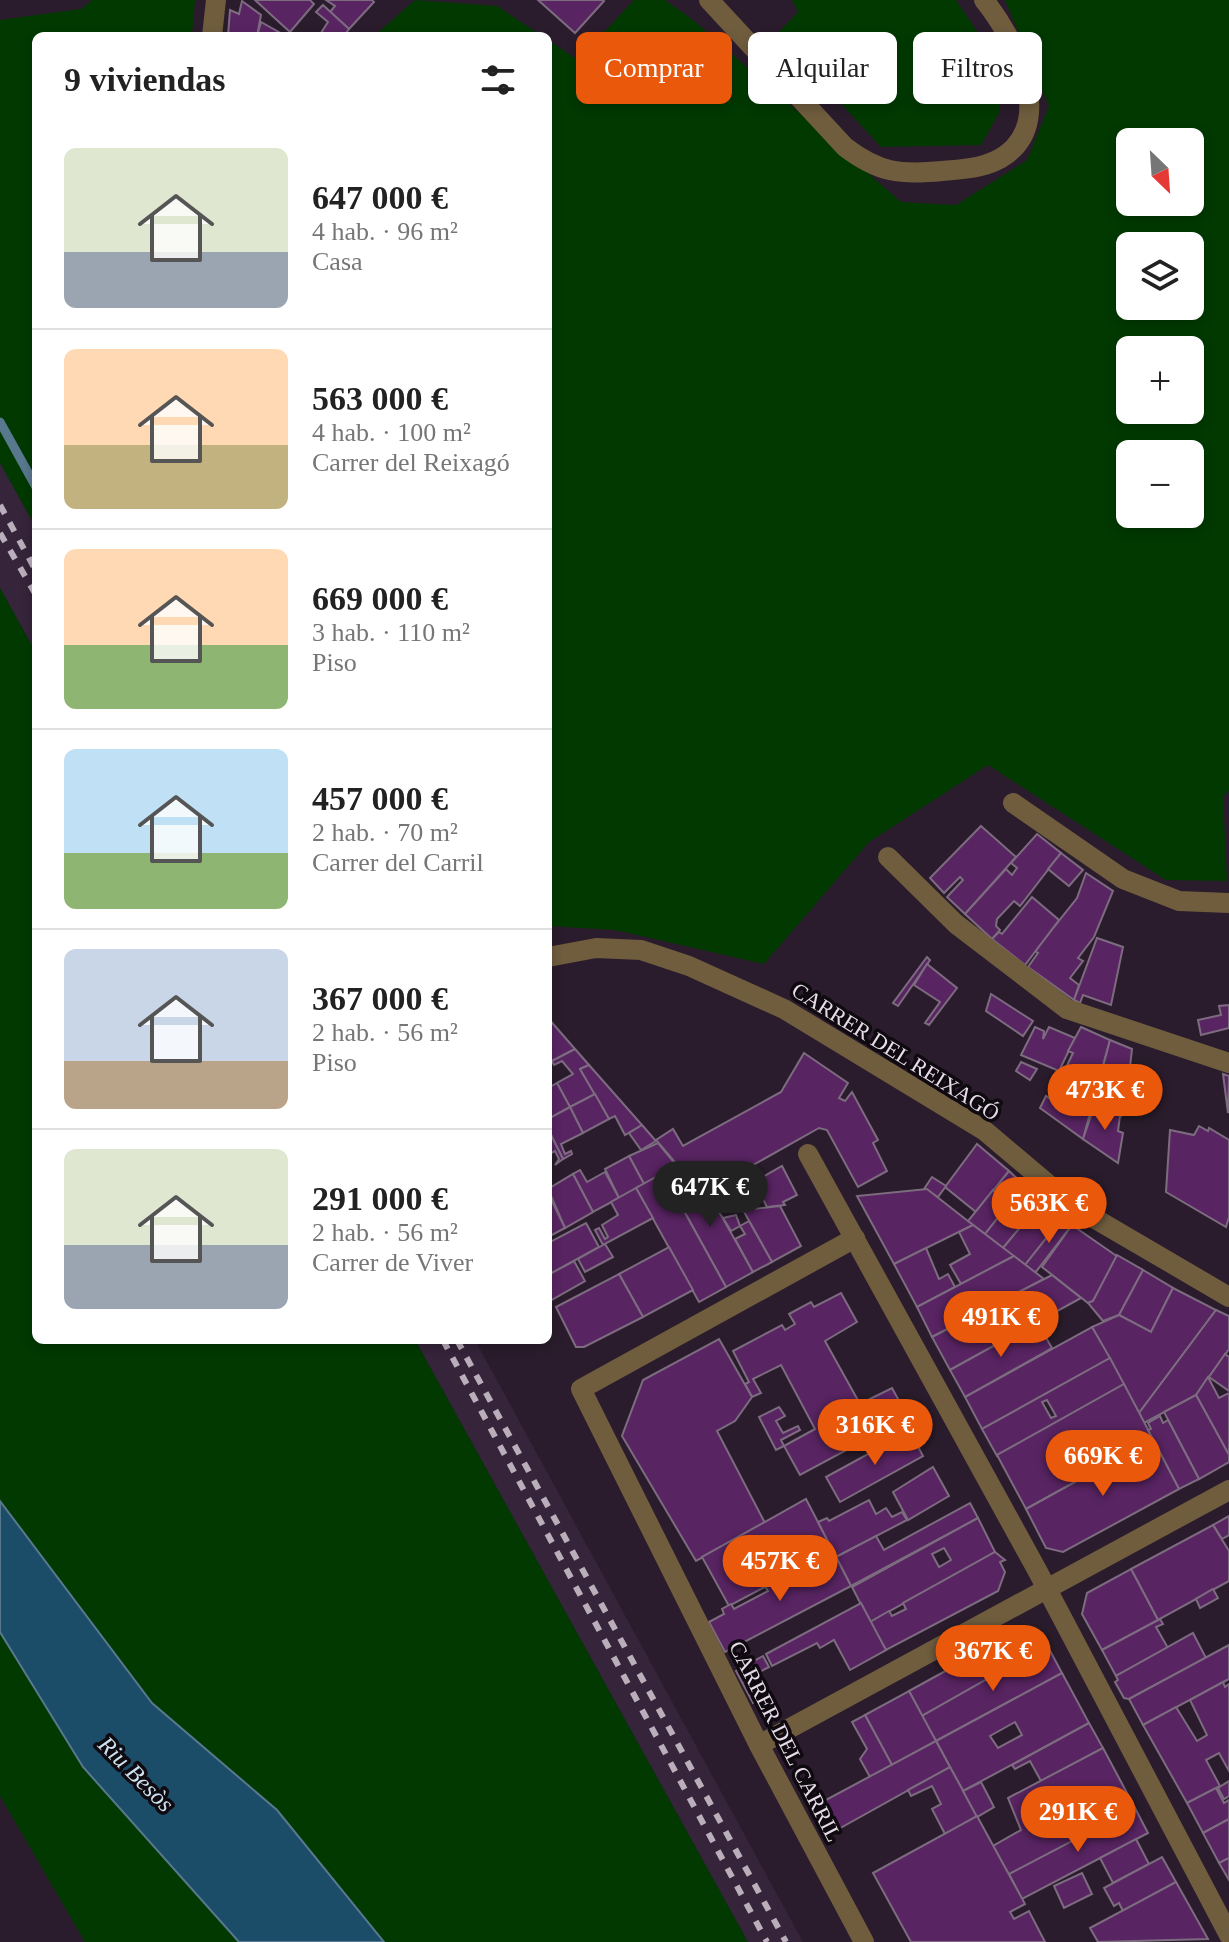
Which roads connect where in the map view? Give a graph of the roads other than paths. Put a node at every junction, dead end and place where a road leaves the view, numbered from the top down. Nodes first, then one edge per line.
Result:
1 (216, 0) edge
2 (709, 0) edge
3 (984, 0) edge
4 (212, 32) edge
5 (1013, 803) dead end
6 (888, 857) dead end
7 (1229, 903) edge
8 (552, 956) edge
9 (1229, 1063) edge
10 (808, 1154) dead end
11 (855, 1238) junction
12 (1229, 1297) edge
13 (1229, 1490) edge
14 (1047, 1589) junction
15 (759, 1745) junction
16 (1229, 1935) edge
17 (864, 1942) edge

1 - 4 street
2 - 3 street
5 - 7 street
6 - 9 street
8 - 12 street, CARRER DEL REIXAGÓ
10 - 11 street
11 - 14 street
11 - 15 street, CARRER DEL CARRIL
13 - 14 street
14 - 15 street
14 - 16 street
15 - 17 street, CARRER DEL CARRIL

